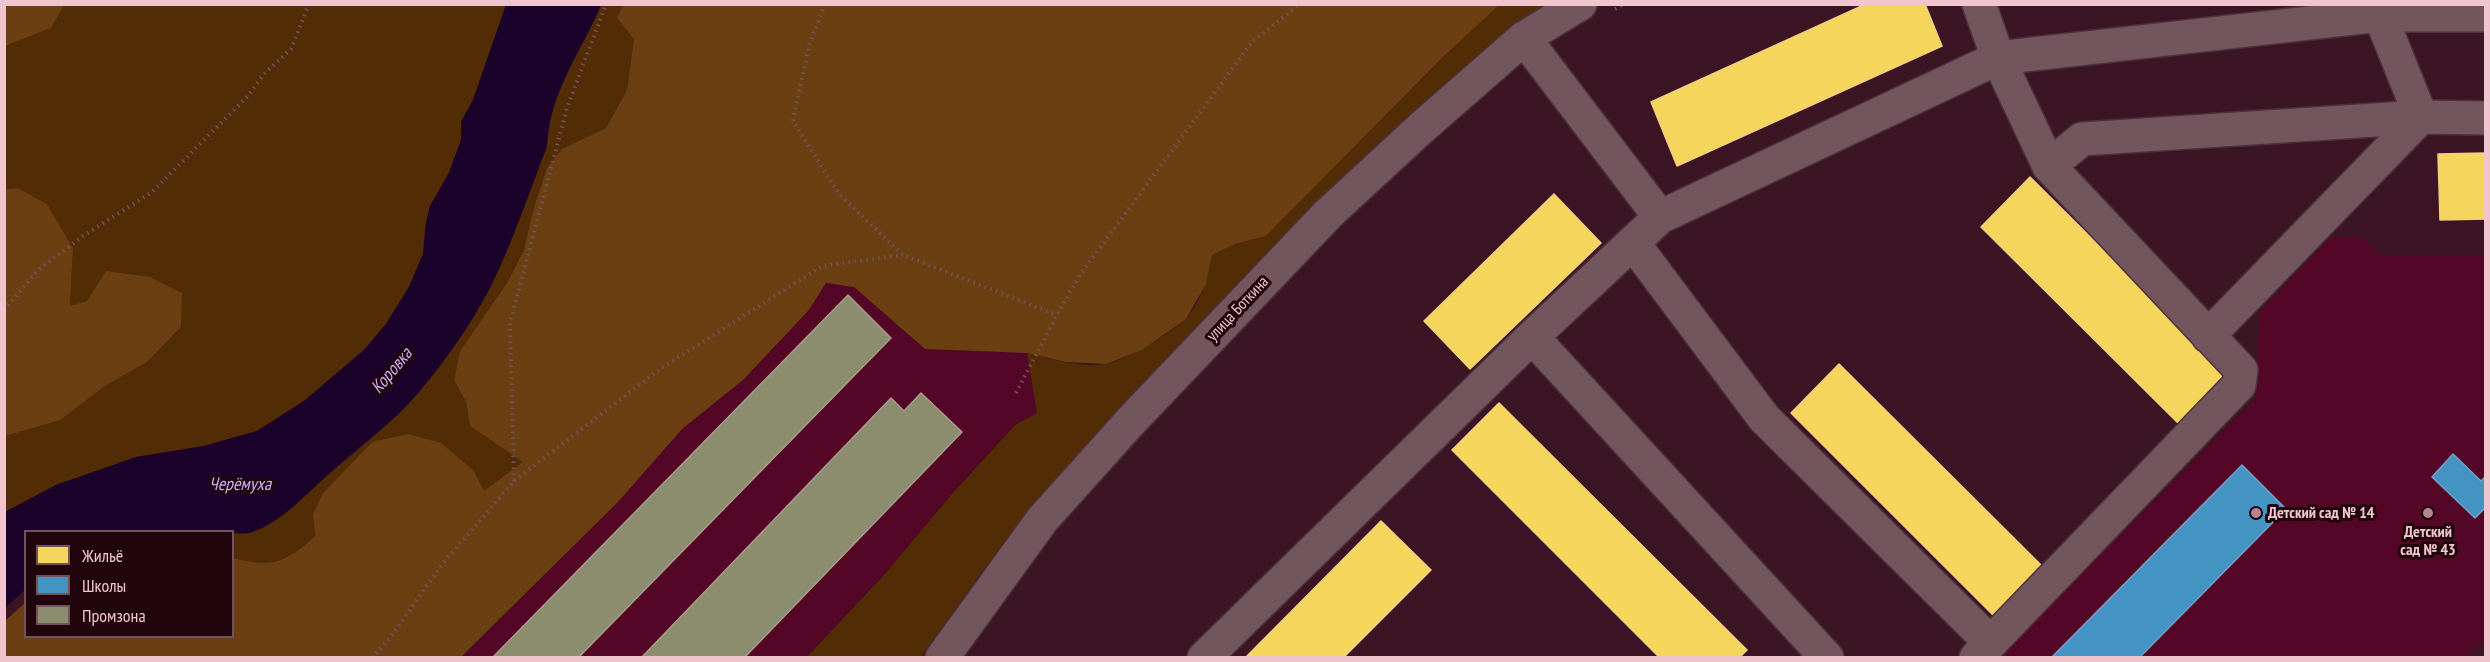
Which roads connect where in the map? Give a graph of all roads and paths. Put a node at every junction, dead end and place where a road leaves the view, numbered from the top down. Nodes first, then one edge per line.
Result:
1 (309, 4) edge
2 (606, 4) edge
3 (825, 4) edge
4 (1300, 4) edge
5 (1580, 4) edge
6 (1979, 4) edge
7 (2380, 10) edge
8 (2486, 15) edge
9 (1524, 38) junction
10 (1998, 58) junction
11 (2421, 117) junction
12 (2486, 118) edge
13 (2049, 166) junction
14 (1660, 217) junction
15 (1633, 243) junction
16 (903, 255) junction
17 (4, 310) edge
18 (1057, 315) junction
19 (2208, 336) junction
20 (1532, 337) junction
21 (1016, 393) dead end
22 (514, 481) junction
23 (1983, 650) edge
24 (372, 657) edge
25 (942, 657) edge
26 (1204, 657) edge
27 (1827, 657) edge

1 - 17 path
2 - 22 path
3 - 16 path
4 - 18 path
5 - 9 street, улица Боткина
6 - 10 street
7 - 8 street
7 - 10 street
7 - 11 street
9 - 14 street
9 - 25 street, улица Боткина
10 - 13 street
10 - 14 street
11 - 12 street
11 - 13 street
11 - 19 street
13 - 19 street
14 - 15 street
15 - 20 street
15 - 23 street
16 - 18 path
16 - 22 path
18 - 21 path
19 - 23 street
20 - 26 street
20 - 27 street
22 - 24 path

